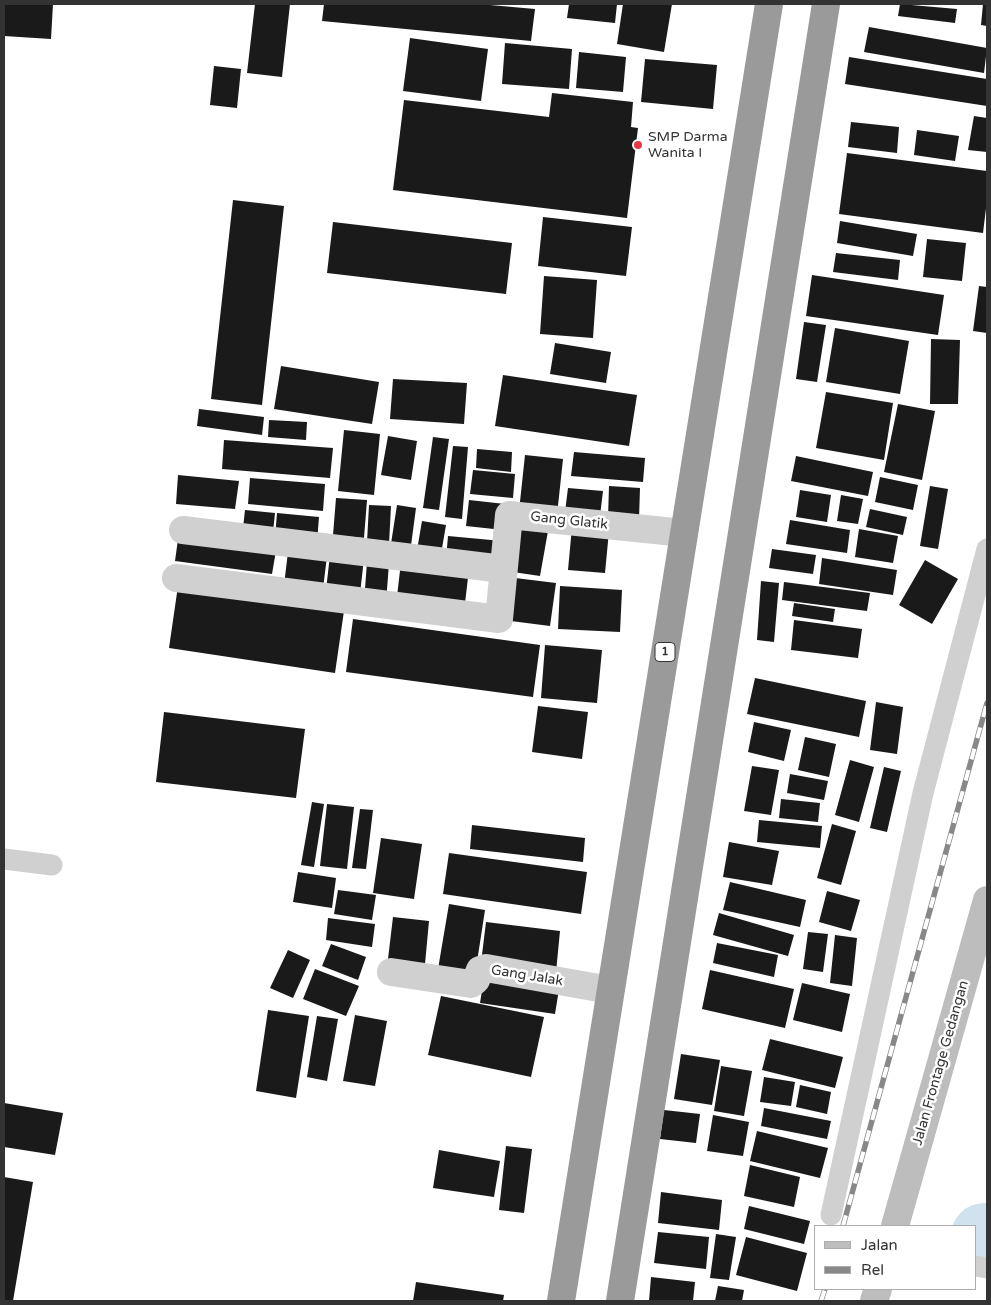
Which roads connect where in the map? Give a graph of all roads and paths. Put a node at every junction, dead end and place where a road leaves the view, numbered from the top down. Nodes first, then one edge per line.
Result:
1 (769, 4) edge
2 (826, 4) edge
3 (183, 530) dead end
4 (684, 534) junction
5 (987, 549) edge
6 (503, 569) junction
7 (176, 578) dead end
8 (4, 859) edge
9 (52, 866) dead end
10 (987, 900) edge
11 (391, 972) dead end
12 (610, 990) junction
13 (831, 1214) dead end
14 (895, 1225) edge
15 (561, 1301) edge
16 (620, 1301) edge

1 - 4 highway, 1
2 - 16 highway
3 - 6 street
4 - 6 street, Gang Glatik
4 - 12 highway, 1
5 - 13 lane
6 - 7 street
8 - 9 lane
10 - 14 street, Jalan Frontage Gedangan
11 - 12 street, Gang Jalak
12 - 15 highway, 1

